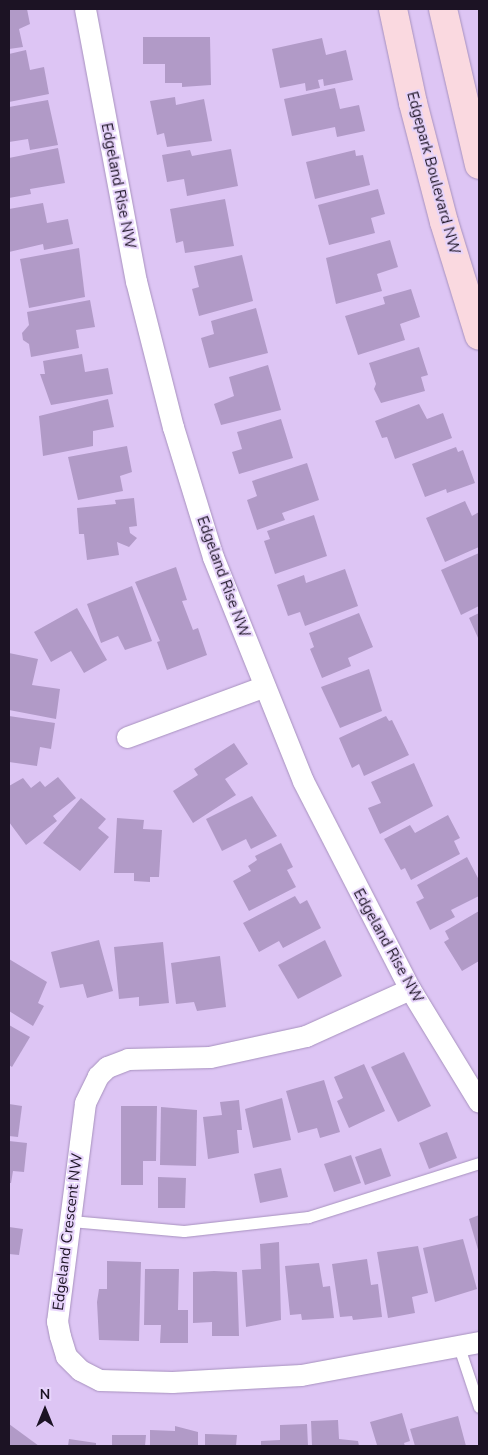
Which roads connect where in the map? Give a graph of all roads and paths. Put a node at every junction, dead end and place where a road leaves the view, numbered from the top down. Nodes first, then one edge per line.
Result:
1 (85, 9) edge
2 (393, 9) edge
3 (443, 9) edge
4 (479, 165) edge
5 (479, 336) edge
6 (262, 687) junction
7 (126, 737) dead end
8 (410, 989) junction
9 (479, 1102) edge
10 (479, 1163) edge
11 (71, 1220) junction
12 (479, 1342) edge
13 (459, 1347) junction
14 (479, 1407) edge

1 - 6 street, Edgeland Rise NW
2 - 5 street, Edgepark Boulevard NW
3 - 4 street
6 - 7 street
6 - 8 street, Edgeland Rise NW
8 - 9 street, Edgeland Rise NW
8 - 11 street, Edgeland Crescent NW
10 - 11 lane
11 - 13 street, Edgeland Crescent NW
12 - 13 street, Edgeland Crescent NW
13 - 14 lane

